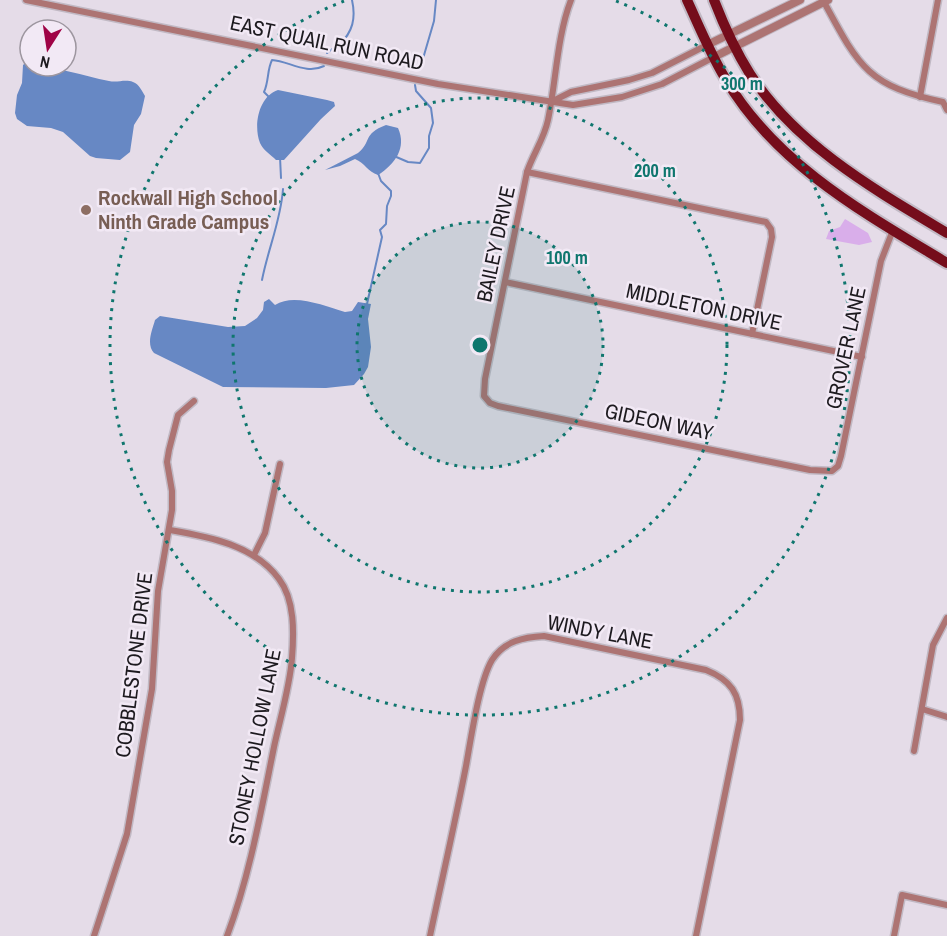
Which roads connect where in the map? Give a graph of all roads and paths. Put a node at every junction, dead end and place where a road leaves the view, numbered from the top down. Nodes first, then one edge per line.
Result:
1 (26, 0) edge
2 (571, 0) edge
3 (687, 0) edge
4 (714, 0) edge
5 (800, 0) edge
6 (938, 0) edge
7 (826, 1) edge
8 (727, 34) junction
9 (707, 45) junction
10 (734, 46) junction
11 (714, 57) junction
12 (920, 97) junction
13 (551, 102) junction
14 (947, 110) edge
15 (527, 172) junction
16 (893, 230) junction
17 (947, 233) edge
18 (947, 263) edge
19 (505, 282) junction
20 (752, 334) junction
21 (862, 357) junction
22 (484, 396) joint
23 (194, 401) dead end
24 (280, 464) dead end
25 (832, 471) joint
26 (170, 530) junction
27 (254, 555) junction
28 (947, 618) edge
29 (922, 709) junction
30 (947, 717) edge
31 (914, 751) dead end
32 (947, 905) edge
33 (94, 936) edge
34 (226, 936) edge
35 (430, 936) edge
36 (696, 936) edge
37 (894, 936) edge

1 - 13 street, EAST QUAIL RUN ROAD
2 - 13 street, BAILEY DRIVE
3 - 9 main road
4 - 8 main road
5 - 8 street
6 - 12 street
7 - 10 street, EAST QUAIL RUN ROAD
7 - 12 street
8 - 9 street
8 - 10 main road
9 - 11 main road
9 - 13 street
10 - 11 street, EAST QUAIL RUN ROAD
10 - 17 main road
11 - 13 street, EAST QUAIL RUN ROAD
11 - 16 main road
12 - 14 street
13 - 15 street, BAILEY DRIVE
15 - 19 street, BAILEY DRIVE
15 - 20 street
16 - 18 main road
16 - 21 street, GROVER LANE
19 - 20 street, MIDDLETON DRIVE
19 - 22 street, BAILEY DRIVE
20 - 21 street, MIDDLETON DRIVE
21 - 25 street, GROVER LANE
22 - 25 street, GIDEON WAY
23 - 26 street, COBBLESTONE DRIVE
24 - 27 street
26 - 27 street, STONEY HOLLOW LANE
26 - 33 street, COBBLESTONE DRIVE
27 - 34 street, STONEY HOLLOW LANE
28 - 29 street
29 - 30 street
29 - 31 street
32 - 37 street
35 - 36 street, WINDY LANE

